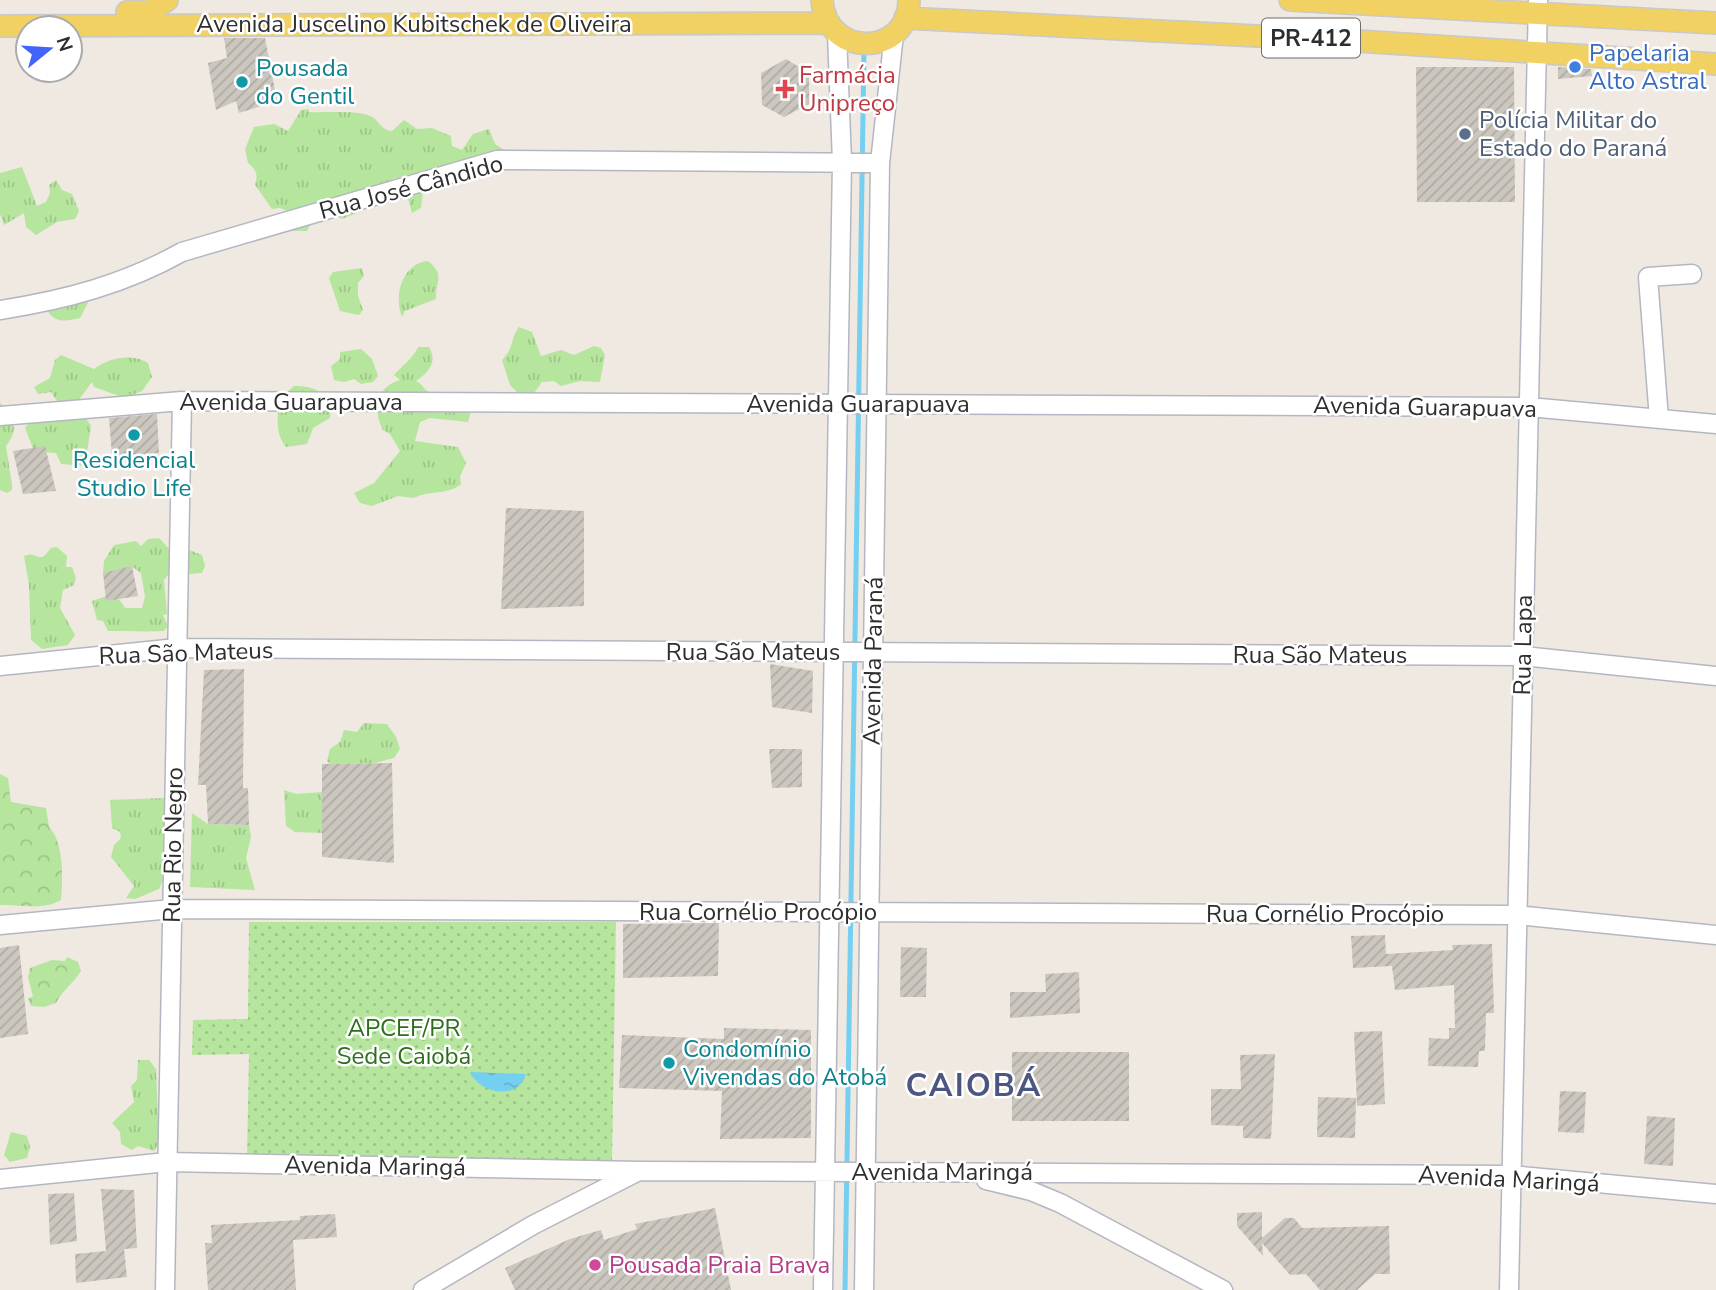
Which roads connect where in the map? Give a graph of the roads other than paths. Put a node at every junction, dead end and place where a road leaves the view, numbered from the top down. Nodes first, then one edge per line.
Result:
1 (167, 0) edge
2 (822, 0) edge
3 (1290, 0) edge
4 (1538, 7) edge
5 (903, 17) edge
6 (1716, 23) edge
7 (1, 26) edge
8 (832, 28) junction
9 (1537, 52) junction
10 (1716, 64) edge
11 (842, 162) junction
12 (880, 163) junction
13 (1692, 274) dead end
14 (0, 310) edge
15 (182, 401) junction
16 (841, 404) junction
17 (874, 404) junction
18 (1529, 407) junction
19 (0, 416) edge
20 (1659, 419) junction
21 (1716, 424) edge
22 (177, 648) junction
23 (840, 652) junction
24 (870, 652) junction
25 (1523, 656) junction
26 (0, 666) edge
27 (1716, 676) edge
28 (172, 909) junction
29 (834, 912) junction
30 (866, 912) junction
31 (1517, 915) junction
32 (0, 925) edge
33 (1716, 934) edge
34 (167, 1162) junction
35 (640, 1171) junction
36 (825, 1171) junction
37 (866, 1171) junction
38 (941, 1172) junction
39 (1073, 1173) junction
40 (1511, 1175) junction
41 (0, 1179) edge
42 (1716, 1194) edge
43 (1060, 1203) junction
44 (164, 1290) edge
45 (423, 1290) edge
46 (823, 1290) edge
47 (864, 1290) edge
48 (1223, 1290) edge
49 (1509, 1290) edge

1 - 7 main road
2 - 8 main road
3 - 4 main road, PR-412
4 - 6 main road, PR-412
4 - 9 street, Rua Lapa
5 - 8 main road, PR-412
5 - 9 main road, PR-412
5 - 12 street, Avenida Paraná
7 - 8 main road, Avenida Juscelino Kubitschek de Oliveira / PR-412
8 - 11 street, Avenida Paraná
9 - 10 main road, PR-412
9 - 18 street, Rua Lapa
11 - 12 street, Rua José Cândido
11 - 14 street, Rua José Cândido
11 - 16 street, Avenida Paraná
12 - 17 street, Avenida Paraná
13 - 20 street
15 - 16 street, Avenida Guarapuava
15 - 19 street, Avenida Guarapuava
15 - 22 street, Rua Rio Negro
16 - 17 street, Avenida Guarapuava
16 - 23 street, Avenida Paraná
17 - 18 street, Avenida Guarapuava
17 - 24 street, Avenida Paraná
18 - 20 street, Avenida Guarapuava
18 - 25 street, Rua Lapa
20 - 21 street, Avenida Guarapuava
22 - 23 street, Rua São Mateus
22 - 26 street, Rua São Mateus
22 - 28 street, Rua Rio Negro
23 - 24 street, Rua São Mateus
23 - 29 street, Avenida Paraná
24 - 25 street, Rua São Mateus
24 - 30 street, Avenida Paraná
25 - 27 street, Rua São Mateus
25 - 31 street, Rua Lapa
28 - 29 street, Rua Cornélio Procópio
28 - 32 street, Rua Cornélio Procópio
28 - 34 street, Rua Rio Negro
29 - 30 street, Rua Cornélio Procópio
29 - 36 street, Avenida Paraná
30 - 31 street, Rua Cornélio Procópio
30 - 37 street, Avenida Paraná
31 - 33 street, Rua Cornélio Procópio
31 - 40 street, Rua Lapa
34 - 35 street, Avenida Maringá
34 - 41 street, Avenida Maringá
34 - 44 street, Rua Rio Negro
35 - 36 street, Avenida Maringá
35 - 45 street
36 - 37 street, Avenida Maringá
36 - 46 street, Avenida Paraná
37 - 38 street, Avenida Maringá
37 - 47 street, Avenida Paraná
38 - 39 street, Avenida Maringá
38 - 43 street
39 - 40 street, Avenida Maringá
39 - 43 street
40 - 42 street, Avenida Maringá
40 - 49 street, Rua Lapa
43 - 48 street

